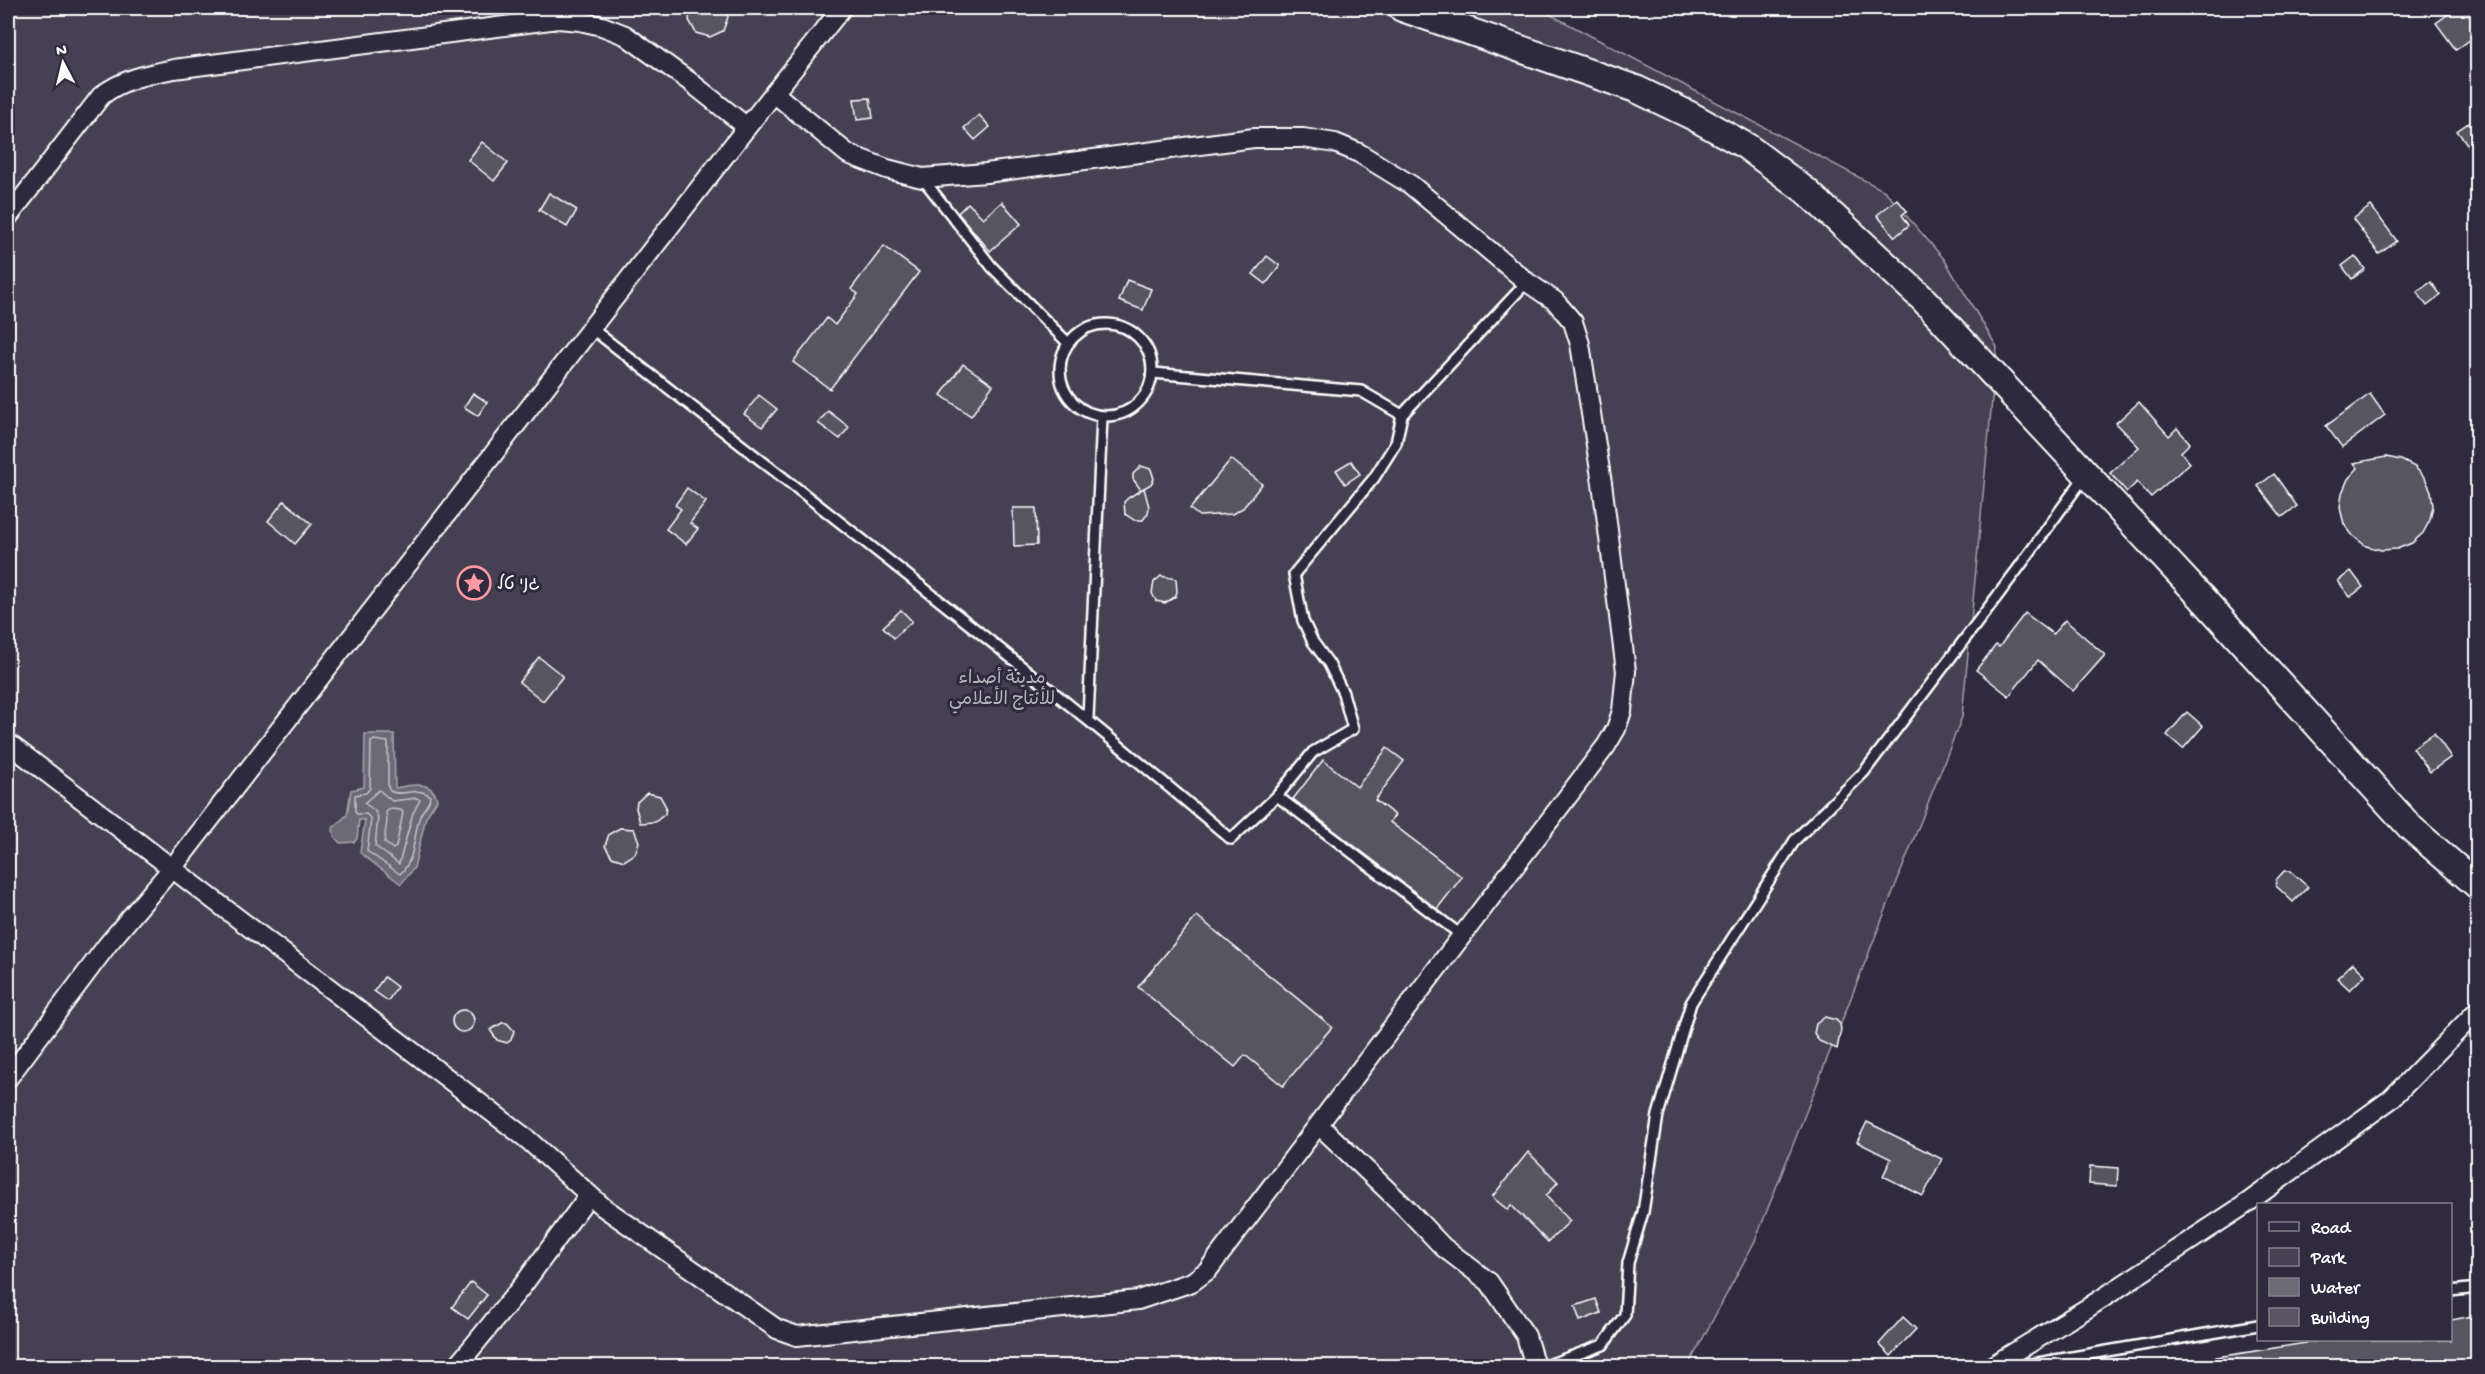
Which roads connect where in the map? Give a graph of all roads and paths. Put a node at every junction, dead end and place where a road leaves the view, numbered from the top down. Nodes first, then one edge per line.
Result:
1 (843, 8) edge
2 (1402, 8) edge
3 (774, 93) junction
4 (747, 127) junction
5 (922, 178) junction
6 (8, 217) edge
7 (1527, 282) junction
8 (591, 328) junction
9 (1068, 343) junction
10 (1153, 373) junction
11 (1402, 415) junction
12 (1102, 417) junction
13 (2086, 474) junction
14 (1088, 718) junction
15 (8, 743) edge
16 (1276, 796) junction
17 (173, 867) junction
18 (2478, 886) edge
19 (1461, 935) junction
20 (2478, 1010) edge
21 (8, 1078) edge
22 (1319, 1125) junction
23 (589, 1195) junction
24 (2478, 1288) edge
25 (2452, 1292) edge
26 (2257, 1325) edge
27 (457, 1366) edge
28 (1535, 1366) edge
29 (1545, 1366) edge
30 (1992, 1366) edge
31 (2020, 1366) edge

1 - 3 street
2 - 13 main road
3 - 4 street
3 - 5 street
4 - 6 street
4 - 8 street
5 - 7 street
5 - 9 lane
7 - 11 lane
7 - 19 street
8 - 14 lane
8 - 17 street
9 - 10 lane
9 - 12 lane
10 - 11 lane
10 - 12 lane
11 - 16 lane
12 - 14 lane
13 - 18 main road
13 - 29 lane
14 - 16 lane
15 - 17 street
16 - 19 lane
17 - 21 street
17 - 23 street
19 - 22 street
20 - 30 street
22 - 23 street
22 - 28 street
23 - 27 street
24 - 25 lane
26 - 31 lane

